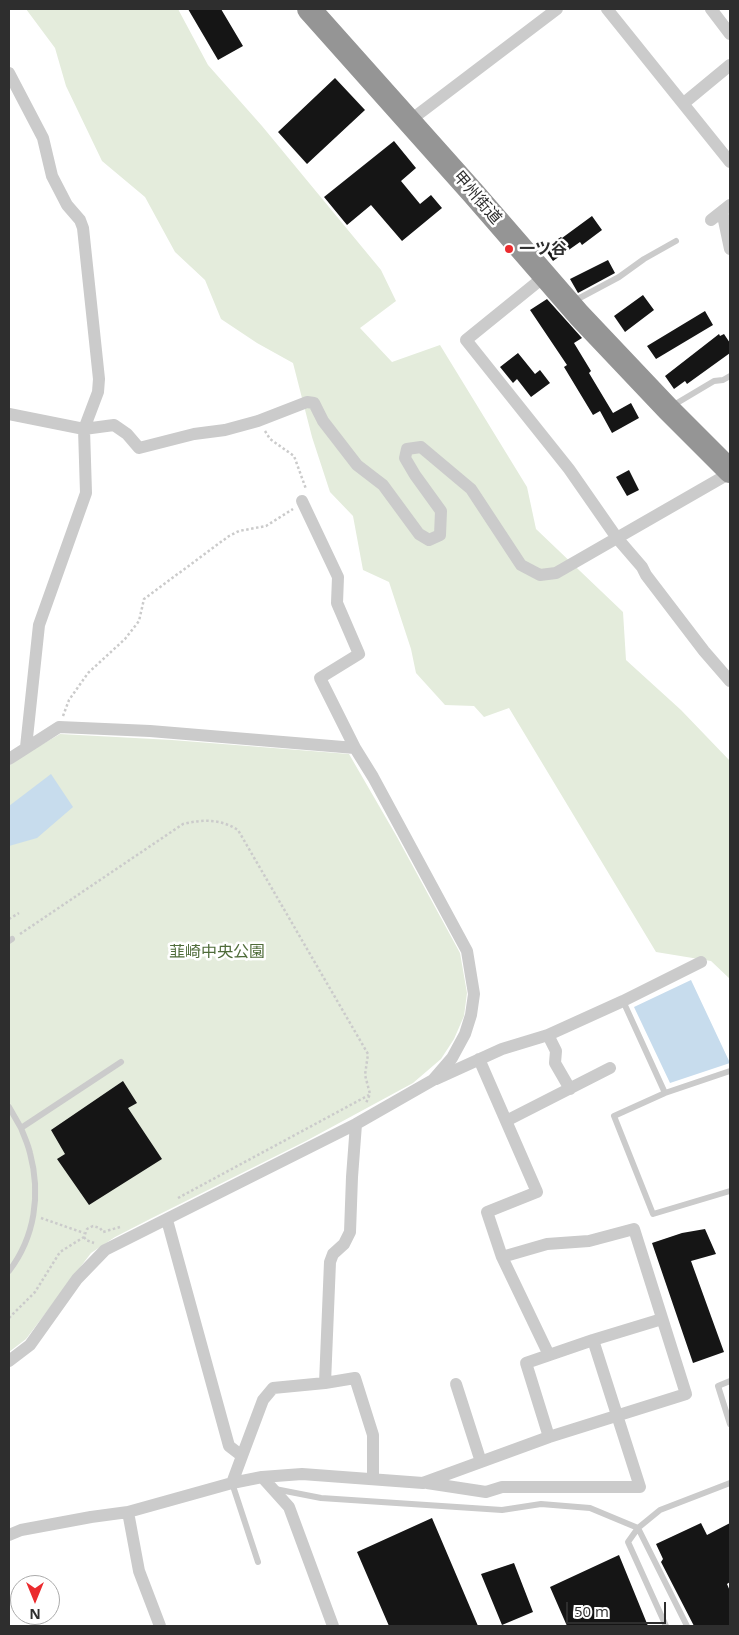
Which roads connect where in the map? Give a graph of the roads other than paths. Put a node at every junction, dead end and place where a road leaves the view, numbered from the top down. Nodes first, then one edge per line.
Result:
1 (309, 9) edge
2 (557, 9) edge
3 (608, 9) edge
4 (712, 9) edge
5 (729, 29) edge
6 (730, 65) edge
7 (9, 74) edge
8 (13, 92) edge
9 (684, 103) junction
10 (408, 122) junction
11 (730, 162) edge
12 (726, 208) edge
13 (710, 220) dead end
14 (676, 241) dead end
15 (730, 249) edge
16 (545, 276) junction
17 (569, 304) junction
18 (730, 376) edge
19 (668, 409) junction
20 (9, 414) edge
21 (84, 429) junction
22 (730, 472) edge
23 (302, 501) road end
24 (617, 538) junction
25 (730, 681) edge
26 (347, 732) junction
27 (332, 745) junction
28 (26, 747) junction
29 (355, 748) junction
30 (9, 759) edge
31 (701, 962) dead end
32 (623, 1001) junction
33 (548, 1035) junction
34 (479, 1060) junction
35 (121, 1062) dead end
36 (610, 1068) dead end
37 (730, 1071) edge
38 (433, 1080) junction
39 (570, 1089) junction
40 (666, 1093) junction
41 (9, 1107) edge
42 (506, 1121) junction
43 (356, 1124) junction
44 (21, 1128) junction
45 (730, 1192) edge
46 (166, 1220) junction
47 (502, 1257) junction
48 (9, 1271) edge
49 (662, 1319) junction
50 (593, 1340) junction
51 (549, 1355) junction
52 (9, 1361) edge
53 (730, 1381) edge
54 (325, 1383) junction
55 (456, 1384) dead end
56 (618, 1416) junction
57 (730, 1424) edge
58 (549, 1438) junction
59 (242, 1456) junction
60 (480, 1462) junction
61 (262, 1477) junction
62 (373, 1479) junction
63 (232, 1483) junction
64 (423, 1483) junction
65 (730, 1483) edge
66 (273, 1489) junction
67 (128, 1512) junction
68 (638, 1528) junction
69 (9, 1535) edge
70 (258, 1562) dead end
71 (160, 1626) edge
72 (333, 1626) edge
73 (666, 1626) edge
74 (687, 1626) edge

1 - 10 highway, 甲州街道
2 - 10 street
3 - 9 street
4 - 5 street
6 - 9 street
7 - 8 street
8 - 21 street
9 - 11 street
10 - 16 highway, 甲州街道
12 - 13 street
12 - 15 street
14 - 17 lane
16 - 17 highway, 甲州街道
16 - 24 street
17 - 19 highway, 甲州街道
18 - 19 lane
19 - 22 highway, 甲州街道
20 - 21 street
21 - 24 street
21 - 28 street
22 - 24 street
23 - 26 street
24 - 25 street
26 - 27 street
26 - 29 street
27 - 28 street
27 - 29 street
28 - 30 street
29 - 38 street
31 - 32 street
32 - 33 street
32 - 40 lane
33 - 34 street
33 - 39 street
34 - 38 street
34 - 42 street
35 - 44 lane
36 - 39 street
37 - 40 lane
38 - 43 street
39 - 42 street
40 - 45 lane
41 - 44 lane
42 - 47 street
43 - 46 street
43 - 54 street
44 - 48 lane
46 - 52 street
46 - 59 street
47 - 49 street
47 - 51 street
49 - 50 street
49 - 56 street
50 - 51 street
50 - 56 street
51 - 58 street
53 - 57 lane
54 - 59 street
54 - 62 street
55 - 60 street
56 - 58 street
56 - 64 street
58 - 60 street
59 - 63 street
60 - 64 street
61 - 62 street
61 - 63 street
61 - 66 street
62 - 64 street
63 - 67 street
63 - 70 lane
65 - 68 lane
66 - 68 lane
66 - 72 street
67 - 69 street
67 - 71 street
68 - 73 lane
68 - 74 lane

